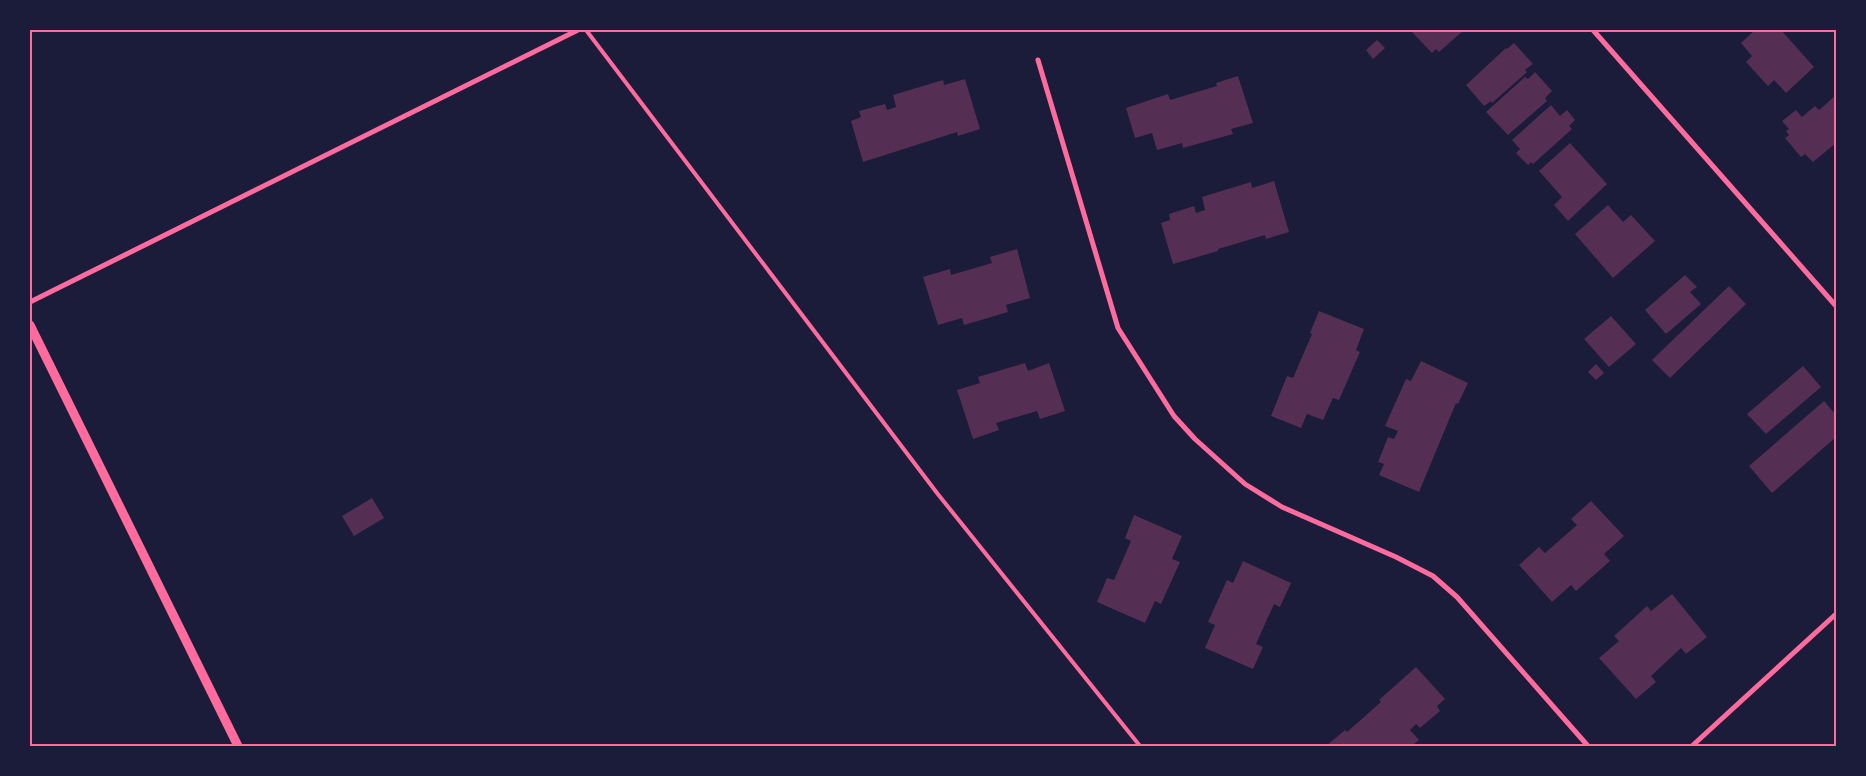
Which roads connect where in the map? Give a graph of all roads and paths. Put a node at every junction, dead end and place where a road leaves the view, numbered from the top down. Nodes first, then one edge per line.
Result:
1 (578, 30) edge
2 (586, 30) edge
3 (1593, 30) edge
4 (1038, 60) dead end
5 (30, 302) edge
6 (1836, 306) edge
7 (30, 325) edge
8 (1836, 614) edge
9 (238, 746) edge
10 (1140, 746) edge
11 (1588, 746) edge
12 (1692, 746) edge

1 - 5 street
2 - 10 lane
3 - 6 street
4 - 11 street
7 - 9 street
8 - 12 street

